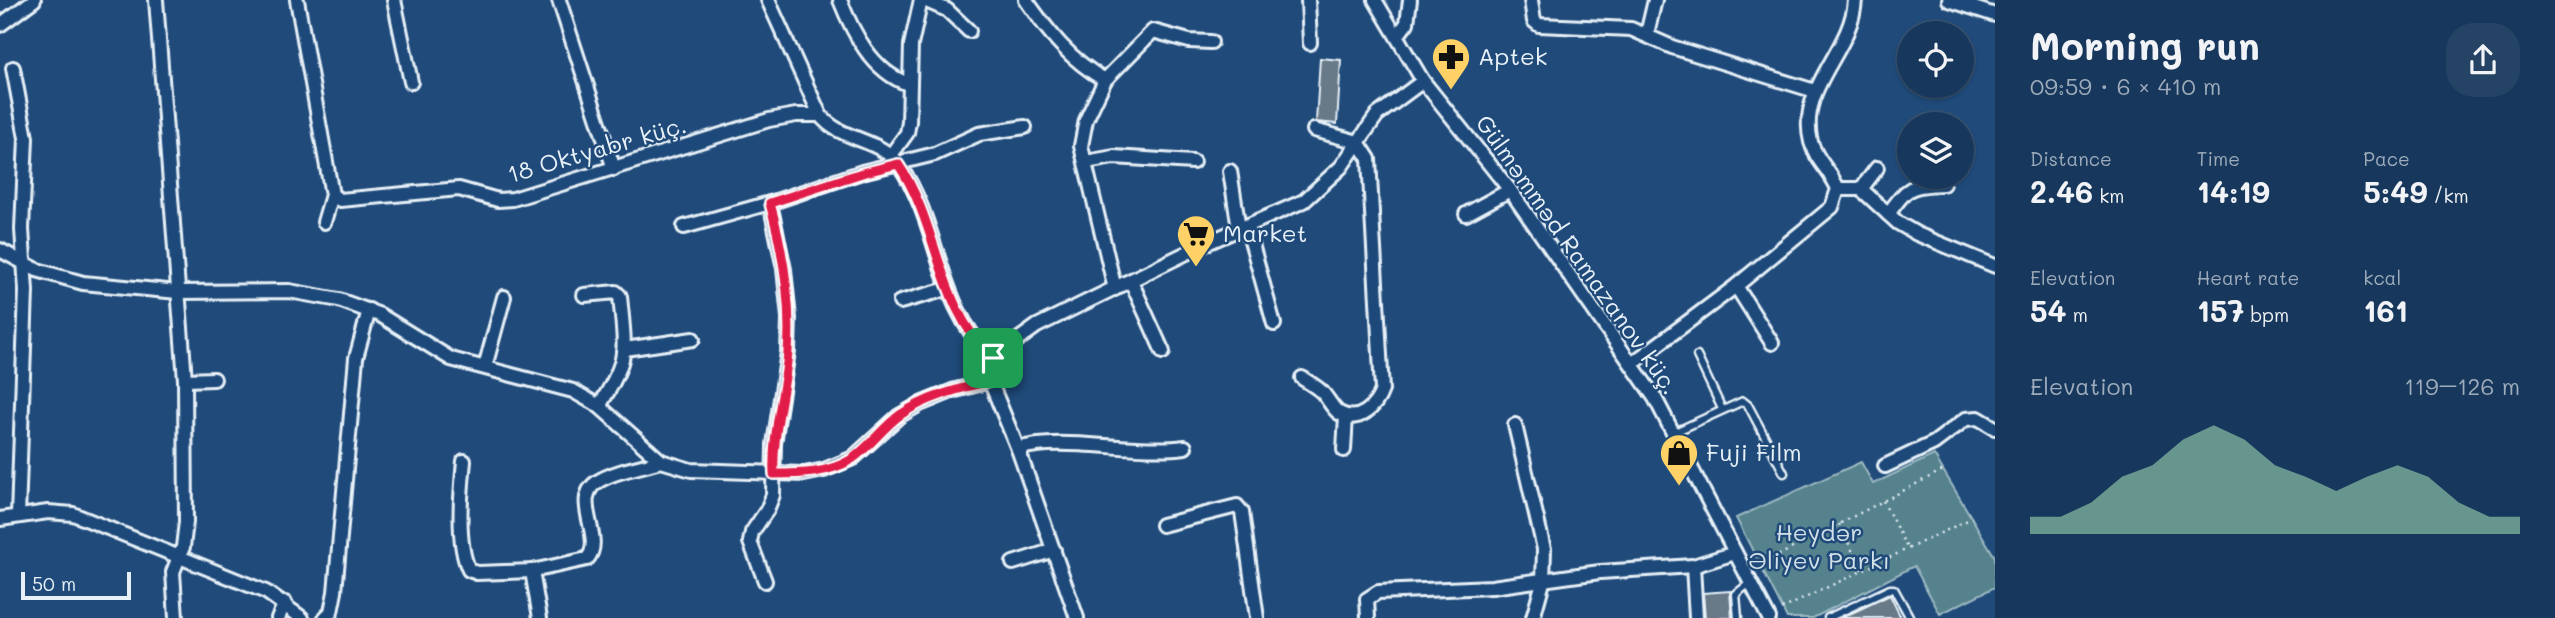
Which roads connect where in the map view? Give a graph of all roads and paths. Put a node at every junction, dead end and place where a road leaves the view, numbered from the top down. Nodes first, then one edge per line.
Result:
1 (34, 0) edge
2 (156, 0) edge
3 (297, 0) edge
4 (394, 0) edge
5 (559, 0) edge
6 (768, 0) edge
7 (840, 0) edge
8 (923, 0) edge
9 (1026, 0) edge
10 (1308, 0) edge
11 (1375, 0) edge
12 (1410, 0) edge
13 (1531, 0) edge
14 (1655, 0) edge
15 (1855, 0) edge
16 (1949, 0) edge
17 (1995, 15) edge
18 (0, 25) edge
19 (969, 31) dead end
20 (1647, 34) junction
21 (1398, 35) junction
22 (1212, 42) dead end
23 (1310, 43) dead end
24 (13, 68) dead end
25 (1105, 80) junction
26 (1423, 81) junction
27 (411, 82) dead end
28 (908, 84) junction
29 (1815, 91) junction
30 (820, 115) junction
31 (1025, 127) dead end
32 (1314, 130) dead end
33 (1357, 142) junction
34 (895, 159) junction
35 (1086, 162) junction
36 (1193, 162) dead end
37 (1877, 168) dead end
38 (614, 169) junction
39 (1230, 170) dead end
40 (1838, 188) junction
41 (1861, 189) junction
42 (1910, 189) edge
43 (1510, 190) junction
44 (332, 195) junction
45 (770, 203) junction
46 (1466, 214) dead end
47 (1888, 214) junction
48 (324, 222) dead end
49 (684, 228) dead end
50 (1243, 228) junction
51 (0, 250) edge
52 (26, 264) junction
53 (1995, 266) edge
54 (1131, 281) junction
55 (1736, 286) junction
56 (947, 289) junction
57 (1115, 289) junction
58 (178, 292) junction
59 (584, 295) dead end
60 (504, 297) dead end
61 (900, 302) dead end
62 (369, 310) junction
63 (1274, 324) dead end
64 (693, 339) dead end
65 (1772, 343) dead end
66 (625, 349) junction
67 (1163, 352) dead end
68 (1697, 356) dead end
69 (993, 358) junction
70 (1633, 363) junction
71 (485, 367) junction
72 (1302, 378) dead end
73 (214, 379) dead end
74 (186, 380) junction
75 (990, 381) junction
76 (599, 406) junction
77 (1722, 408) junction
78 (1346, 416) junction
79 (1515, 425) dead end
80 (1995, 428) edge
81 (1675, 432) junction
82 (1185, 447) dead end
83 (1018, 449) junction
84 (1344, 450) dead end
85 (464, 461) dead end
86 (661, 461) junction
87 (1885, 466) dead end
88 (1943, 470) dead end
89 (774, 474) junction
90 (1784, 474) dead end
91 (1883, 501) junction
92 (18, 516) junction
93 (1972, 518) dead end
94 (0, 519) edge
95 (1839, 524) junction
96 (1162, 525) dead end
97 (1908, 549) junction
98 (1054, 550) junction
99 (1735, 553) junction
100 (179, 556) junction
101 (1013, 563) dead end
102 (1760, 565) dead end
103 (1693, 566) junction
104 (532, 570) junction
105 (1862, 570) junction
106 (765, 580) dead end
107 (1543, 582) junction
108 (1751, 582) junction
109 (285, 603) junction
110 (1782, 608) dead end
111 (1909, 616) dead end
112 (176, 618) edge
113 (278, 618) edge
114 (302, 618) edge
115 (325, 618) edge
116 (540, 618) edge
117 (1077, 618) edge
118 (1257, 618) edge
119 (1368, 618) edge
120 (1532, 618) edge
121 (1696, 618) edge
122 (1738, 618) edge
123 (1769, 618) edge
124 (1828, 618) edge

1 - 18 street
2 - 58 street
3 - 44 street
4 - 27 street
5 - 38 street
6 - 30 street
7 - 28 street
8 - 19 street
8 - 28 street
9 - 25 street
10 - 23 street
11 - 21 street, Gülməmməd Ramazanov küç.
12 - 21 street
13 - 20 street
14 - 20 street
15 - 29 street
16 - 17 street
20 - 29 street
21 - 26 street, Gülməmməd Ramazanov küç.
22 - 25 street
24 - 52 street
25 - 35 street
26 - 33 street
26 - 43 street, Gülməmməd Ramazanov küç.
28 - 34 street
29 - 40 street
30 - 34 street
30 - 38 street, 18 Oktyabr küç.
31 - 34 street
32 - 33 street
33 - 50 street
33 - 78 street
34 - 45 street
34 - 56 street
35 - 36 street
35 - 57 street
37 - 41 street
38 - 44 street, 18 Oktyabr küç.
39 - 50 street
40 - 41 street
40 - 55 street
41 - 47 street
42 - 47 street
43 - 46 street
43 - 70 street, Gülməmməd Ramazanov küç.
44 - 48 street
45 - 49 street
45 - 89 street
47 - 53 street
50 - 54 street
50 - 63 street
51 - 52 street
52 - 58 street
52 - 92 street
54 - 57 street
54 - 67 street
55 - 65 street
55 - 70 street
56 - 61 street
56 - 69 street
57 - 69 street
58 - 62 street
58 - 74 street
59 - 66 street
60 - 71 street
62 - 71 street
62 - 115 street
64 - 66 street
66 - 76 street
68 - 77 lane
69 - 75 street
70 - 81 street, Gülməmməd Ramazanov küç.
71 - 76 street
72 - 78 street
73 - 74 street
74 - 100 street
75 - 83 street
75 - 89 street
76 - 86 street
77 - 81 lane
77 - 90 lane
78 - 84 street
79 - 107 street
80 - 87 street
81 - 99 street, Gülməmməd Ramazanov küç.
82 - 83 street
83 - 98 street
85 - 104 street
86 - 89 street
86 - 104 street
88 - 91 path
89 - 106 street
91 - 95 path
91 - 97 path
92 - 94 street
92 - 100 street
93 - 97 path
95 - 102 path
95 - 105 path
96 - 118 street
97 - 105 path
98 - 101 street
98 - 117 street
99 - 103 street
99 - 108 street, Gülməmməd Ramazanov küç.
100 - 109 street
100 - 112 street
103 - 107 street
103 - 121 street
104 - 116 street
105 - 110 path
107 - 119 street
107 - 120 street
108 - 122 lane
108 - 123 street, Gülməmməd Ramazanov küç.
109 - 113 street
109 - 114 street
111 - 124 lane

